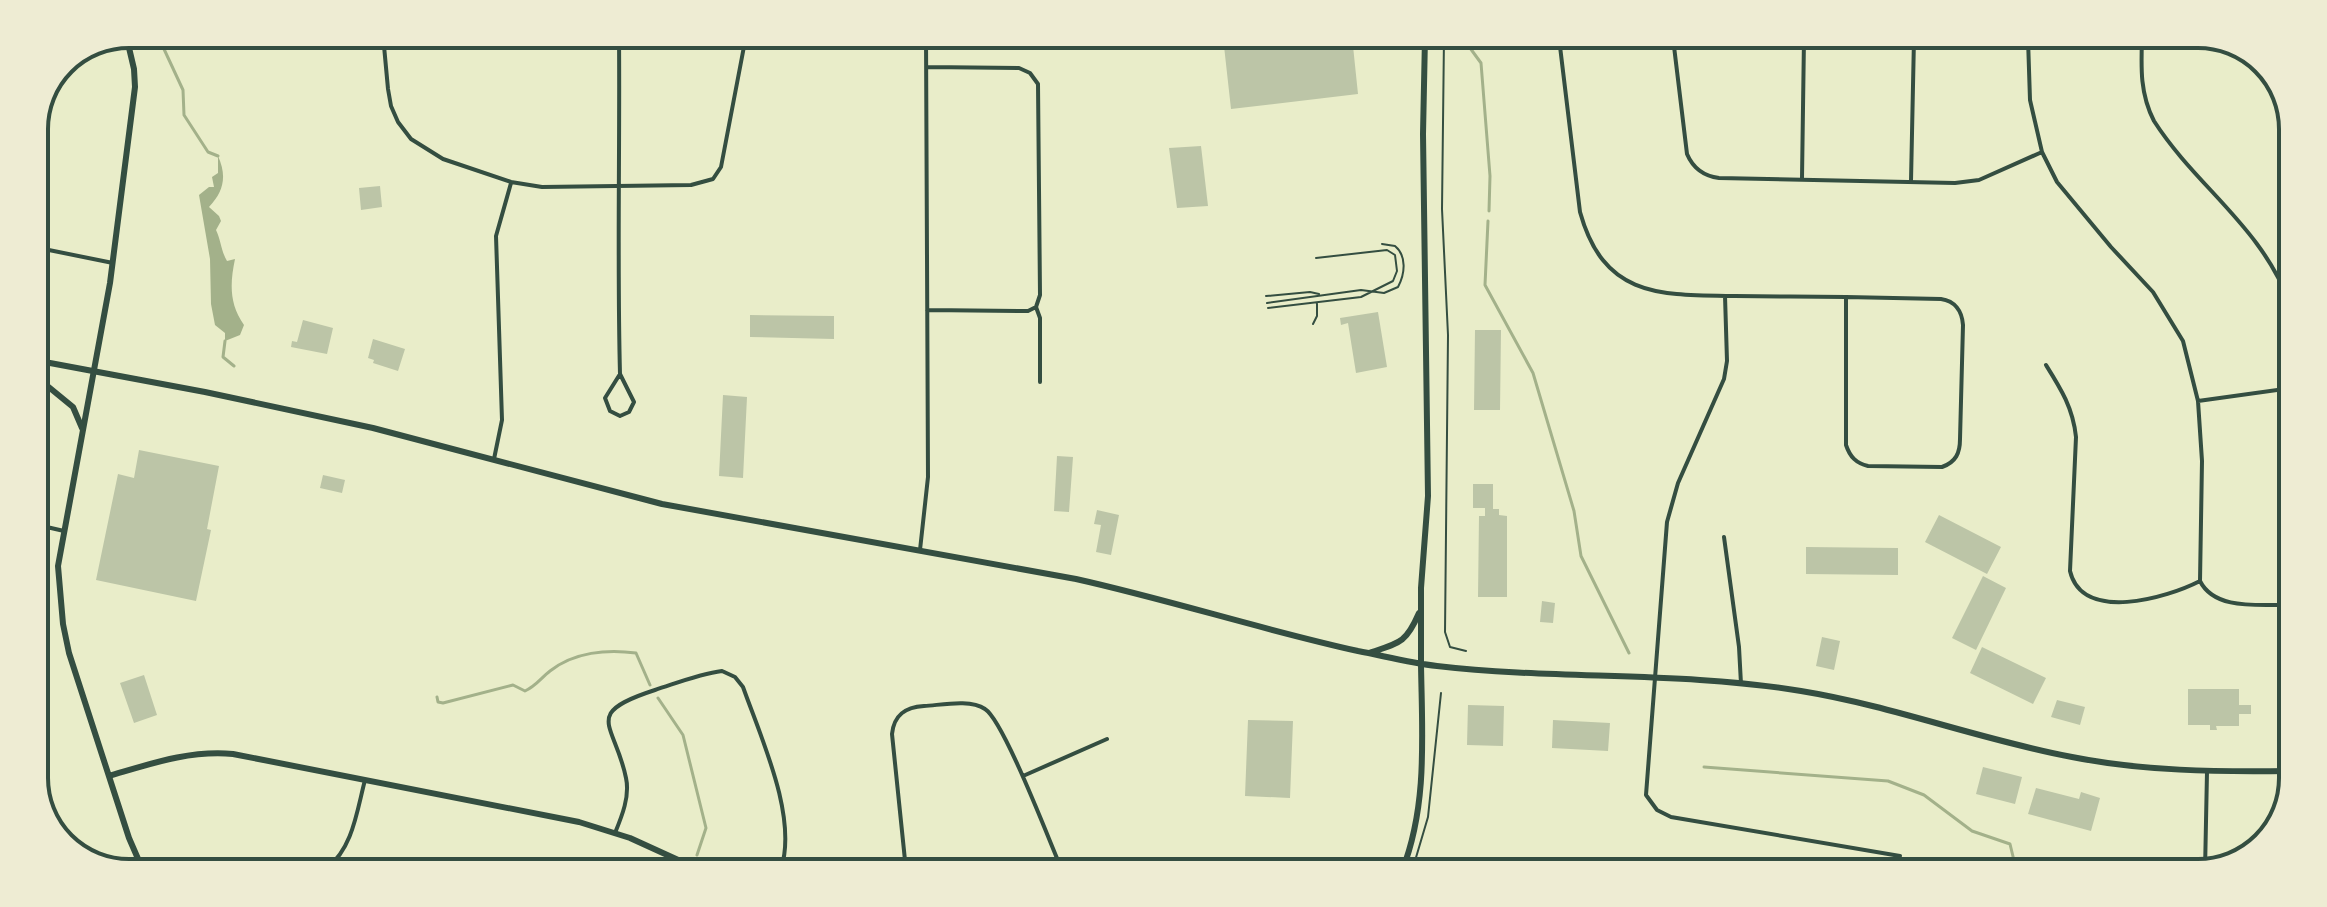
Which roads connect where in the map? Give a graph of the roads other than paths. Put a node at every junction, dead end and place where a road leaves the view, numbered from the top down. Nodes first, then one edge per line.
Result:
1 (130, 48) edge
2 (384, 48) edge
3 (619, 48) edge
4 (743, 48) edge
5 (926, 48) edge
6 (1425, 48) edge
7 (1560, 48) edge
8 (1674, 48) edge
9 (1804, 48) edge
10 (1914, 48) edge
11 (2028, 48) edge
12 (2142, 48) edge
13 (927, 67) junction
14 (2042, 152) junction
15 (1802, 178) junction
16 (1911, 181) junction
17 (511, 182) junction
18 (621, 187) junction
19 (1382, 244) dead end
20 (48, 250) edge
21 (1316, 258) dead end
22 (113, 263) junction
23 (2279, 278) edge
24 (1370, 293) junction
25 (1319, 294) junction
26 (1266, 296) dead end
27 (1725, 296) junction
28 (1846, 297) junction
29 (1267, 303) dead end
30 (1317, 303) junction
31 (1036, 307) junction
32 (1268, 308) dead end
33 (927, 310) junction
34 (1313, 324) dead end
35 (48, 363) edge
36 (2046, 365) dead end
37 (95, 374) junction
38 (620, 374) junction
39 (1040, 382) dead end
40 (48, 386) edge
41 (2279, 390) edge
42 (2198, 401) junction
43 (82, 428) junction
44 (493, 461) junction
45 (48, 527) edge
46 (64, 531) junction
47 (1724, 537) dead end
48 (920, 550) junction
49 (2200, 581) junction
50 (2279, 605) edge
51 (1421, 610) junction
52 (1368, 653) junction
53 (1421, 664) junction
54 (1656, 677) junction
55 (1741, 684) junction
56 (1107, 739) dead end
57 (2207, 769) junction
58 (2279, 771) edge
59 (109, 776) junction
60 (1023, 776) junction
61 (365, 780) junction
62 (615, 833) junction
63 (1900, 856) dead end
64 (2205, 858) edge
65 (139, 859) edge
66 (336, 859) edge
67 (675, 859) edge
68 (783, 859) edge
69 (905, 859) edge
70 (1057, 859) edge
71 (1406, 859) edge

1 - 22 main road
2 - 17 street
3 - 18 street
4 - 18 street
5 - 13 street
6 - 51 main road
7 - 27 street
8 - 15 street
9 - 15 street
10 - 16 street
11 - 14 street
12 - 23 street
13 - 31 street
13 - 33 street
14 - 16 street
14 - 42 street
15 - 16 street
17 - 18 street
17 - 44 street
18 - 38 street
19 - 24 lane
20 - 22 street
21 - 24 lane
22 - 37 main road
24 - 25 lane
24 - 30 lane
25 - 26 lane
25 - 29 lane
27 - 28 street
27 - 54 street
28 - 28 street
30 - 32 lane
30 - 34 lane
31 - 33 street
31 - 39 street
33 - 48 street
35 - 37 main road
36 - 49 street
37 - 43 main road
37 - 44 main road
38 - 38 street
40 - 43 main road
41 - 42 street
42 - 49 street
43 - 46 main road
44 - 48 main road
45 - 46 street
46 - 59 main road
47 - 55 street
48 - 52 main road
49 - 50 street
51 - 52 main road
51 - 53 main road
52 - 53 main road
53 - 54 main road
53 - 71 main road
54 - 55 main road
54 - 63 street
55 - 57 main road
56 - 60 street
57 - 58 main road
57 - 64 street
59 - 61 main road
59 - 65 main road
60 - 69 street
60 - 70 street
61 - 62 main road
61 - 66 street
62 - 67 main road
62 - 68 street

